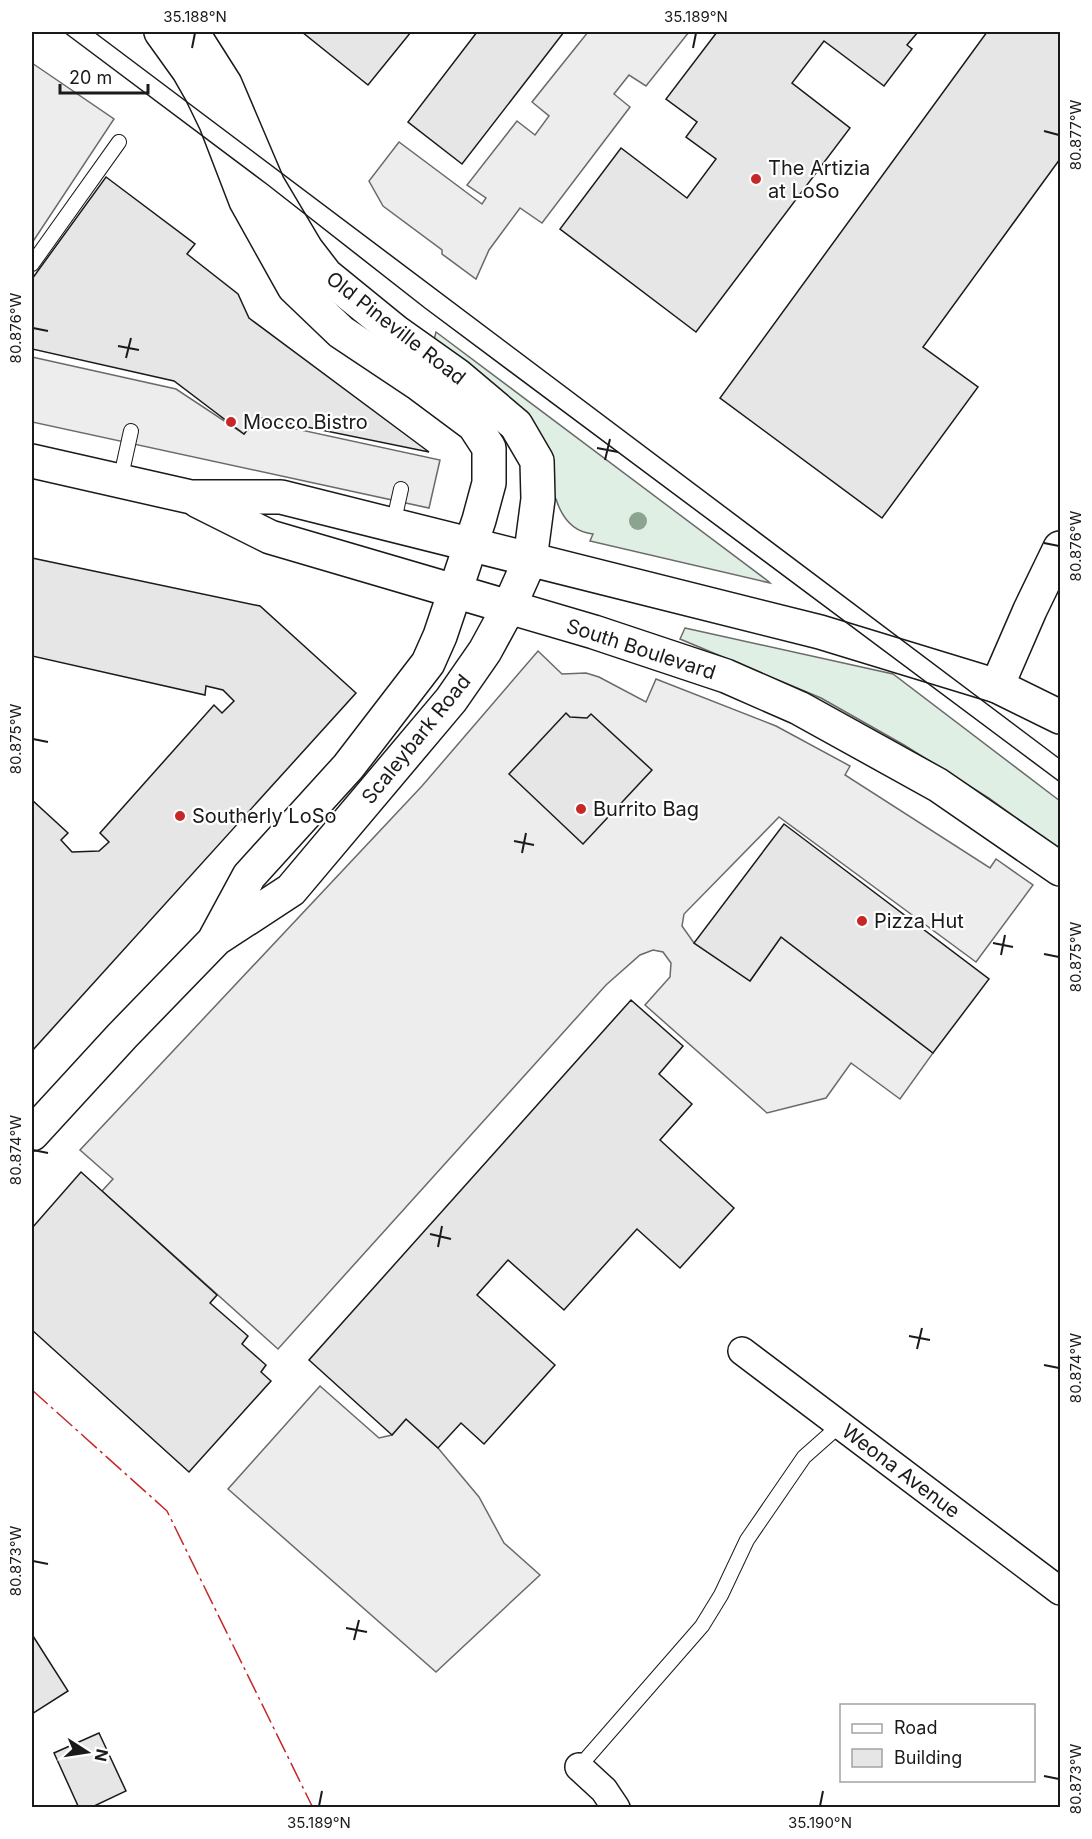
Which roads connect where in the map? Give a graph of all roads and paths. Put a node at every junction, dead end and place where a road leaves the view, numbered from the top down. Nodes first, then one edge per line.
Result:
1 (161, 32) edge
2 (192, 32) edge
3 (119, 142) dead end
4 (32, 264) edge
5 (131, 431) dead end
6 (32, 460) edge
7 (120, 481) junction
8 (401, 489) dead end
9 (225, 505) junction
10 (393, 525) junction
11 (471, 545) junction
12 (1060, 548) edge
13 (530, 560) junction
14 (455, 591) junction
15 (509, 607) junction
16 (997, 686) junction
17 (1060, 717) edge
18 (1060, 869) edge
19 (216, 939) junction
20 (32, 1134) edge
21 (742, 1351) dead end
22 (839, 1426) junction
23 (1060, 1591) edge
24 (579, 1767) joint
25 (616, 1808) edge

1 - 11 street, Old Pineville Road
2 - 13 street, Old Pineville Road
3 - 4 lane
5 - 7 lane
6 - 7 street, South Boulevard
7 - 9 street, South Boulevard
8 - 10 lane
9 - 10 street, South Boulevard
9 - 14 street, South Boulevard
10 - 11 street, South Boulevard
11 - 13 street, South Boulevard
11 - 14 street, Scaleybark Road
12 - 16 street
13 - 15 street, Scaleybark Road
13 - 16 street, South Boulevard
14 - 15 street, South Boulevard
14 - 19 street, Scaleybark Road
15 - 18 street, South Boulevard
15 - 19 street, Scaleybark Road
16 - 17 street, South Boulevard
19 - 20 street, Scaleybark Road
21 - 22 street, Weona Avenue
22 - 23 street, Weona Avenue
22 - 24 lane
24 - 25 street

